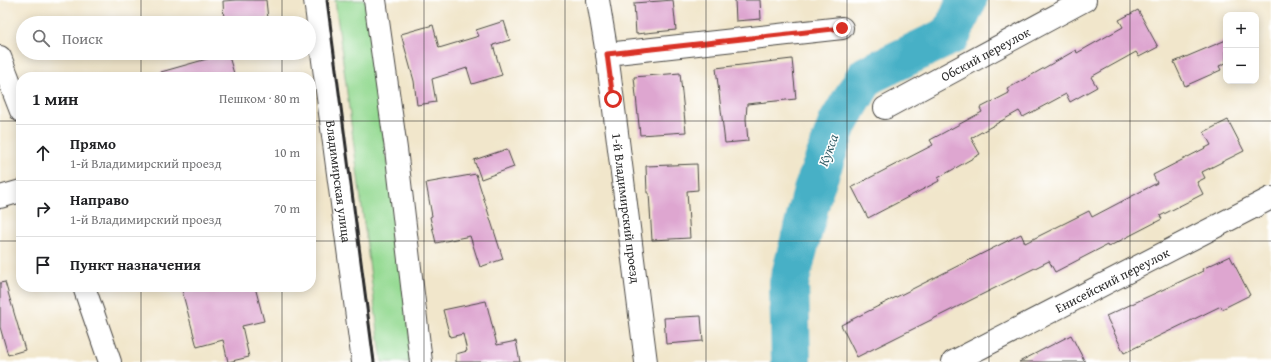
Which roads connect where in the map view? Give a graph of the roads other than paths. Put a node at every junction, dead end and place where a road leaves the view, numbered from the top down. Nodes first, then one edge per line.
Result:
1 (315, 0) edge
2 (375, 0) edge
3 (598, 0) edge
4 (1084, 0) edge
5 (842, 28) dead end
6 (607, 54) junction
7 (0, 57) edge
8 (16, 98) edge
9 (886, 108) dead end
10 (16, 192) edge
11 (0, 197) edge
12 (1271, 198) edge
13 (86, 292) edge
14 (110, 362) edge
15 (363, 362) edge
16 (421, 362) edge
17 (646, 362) edge
18 (953, 362) edge

1 - 15 street, Владимирская улица
2 - 16 street
3 - 6 street, 1-й Владимирский проезд
4 - 9 street, Обский переулок
5 - 6 street
6 - 17 street, 1-й Владимирский проезд
7 - 8 street
10 - 11 street
12 - 18 street, Енисейский переулок
13 - 14 street

